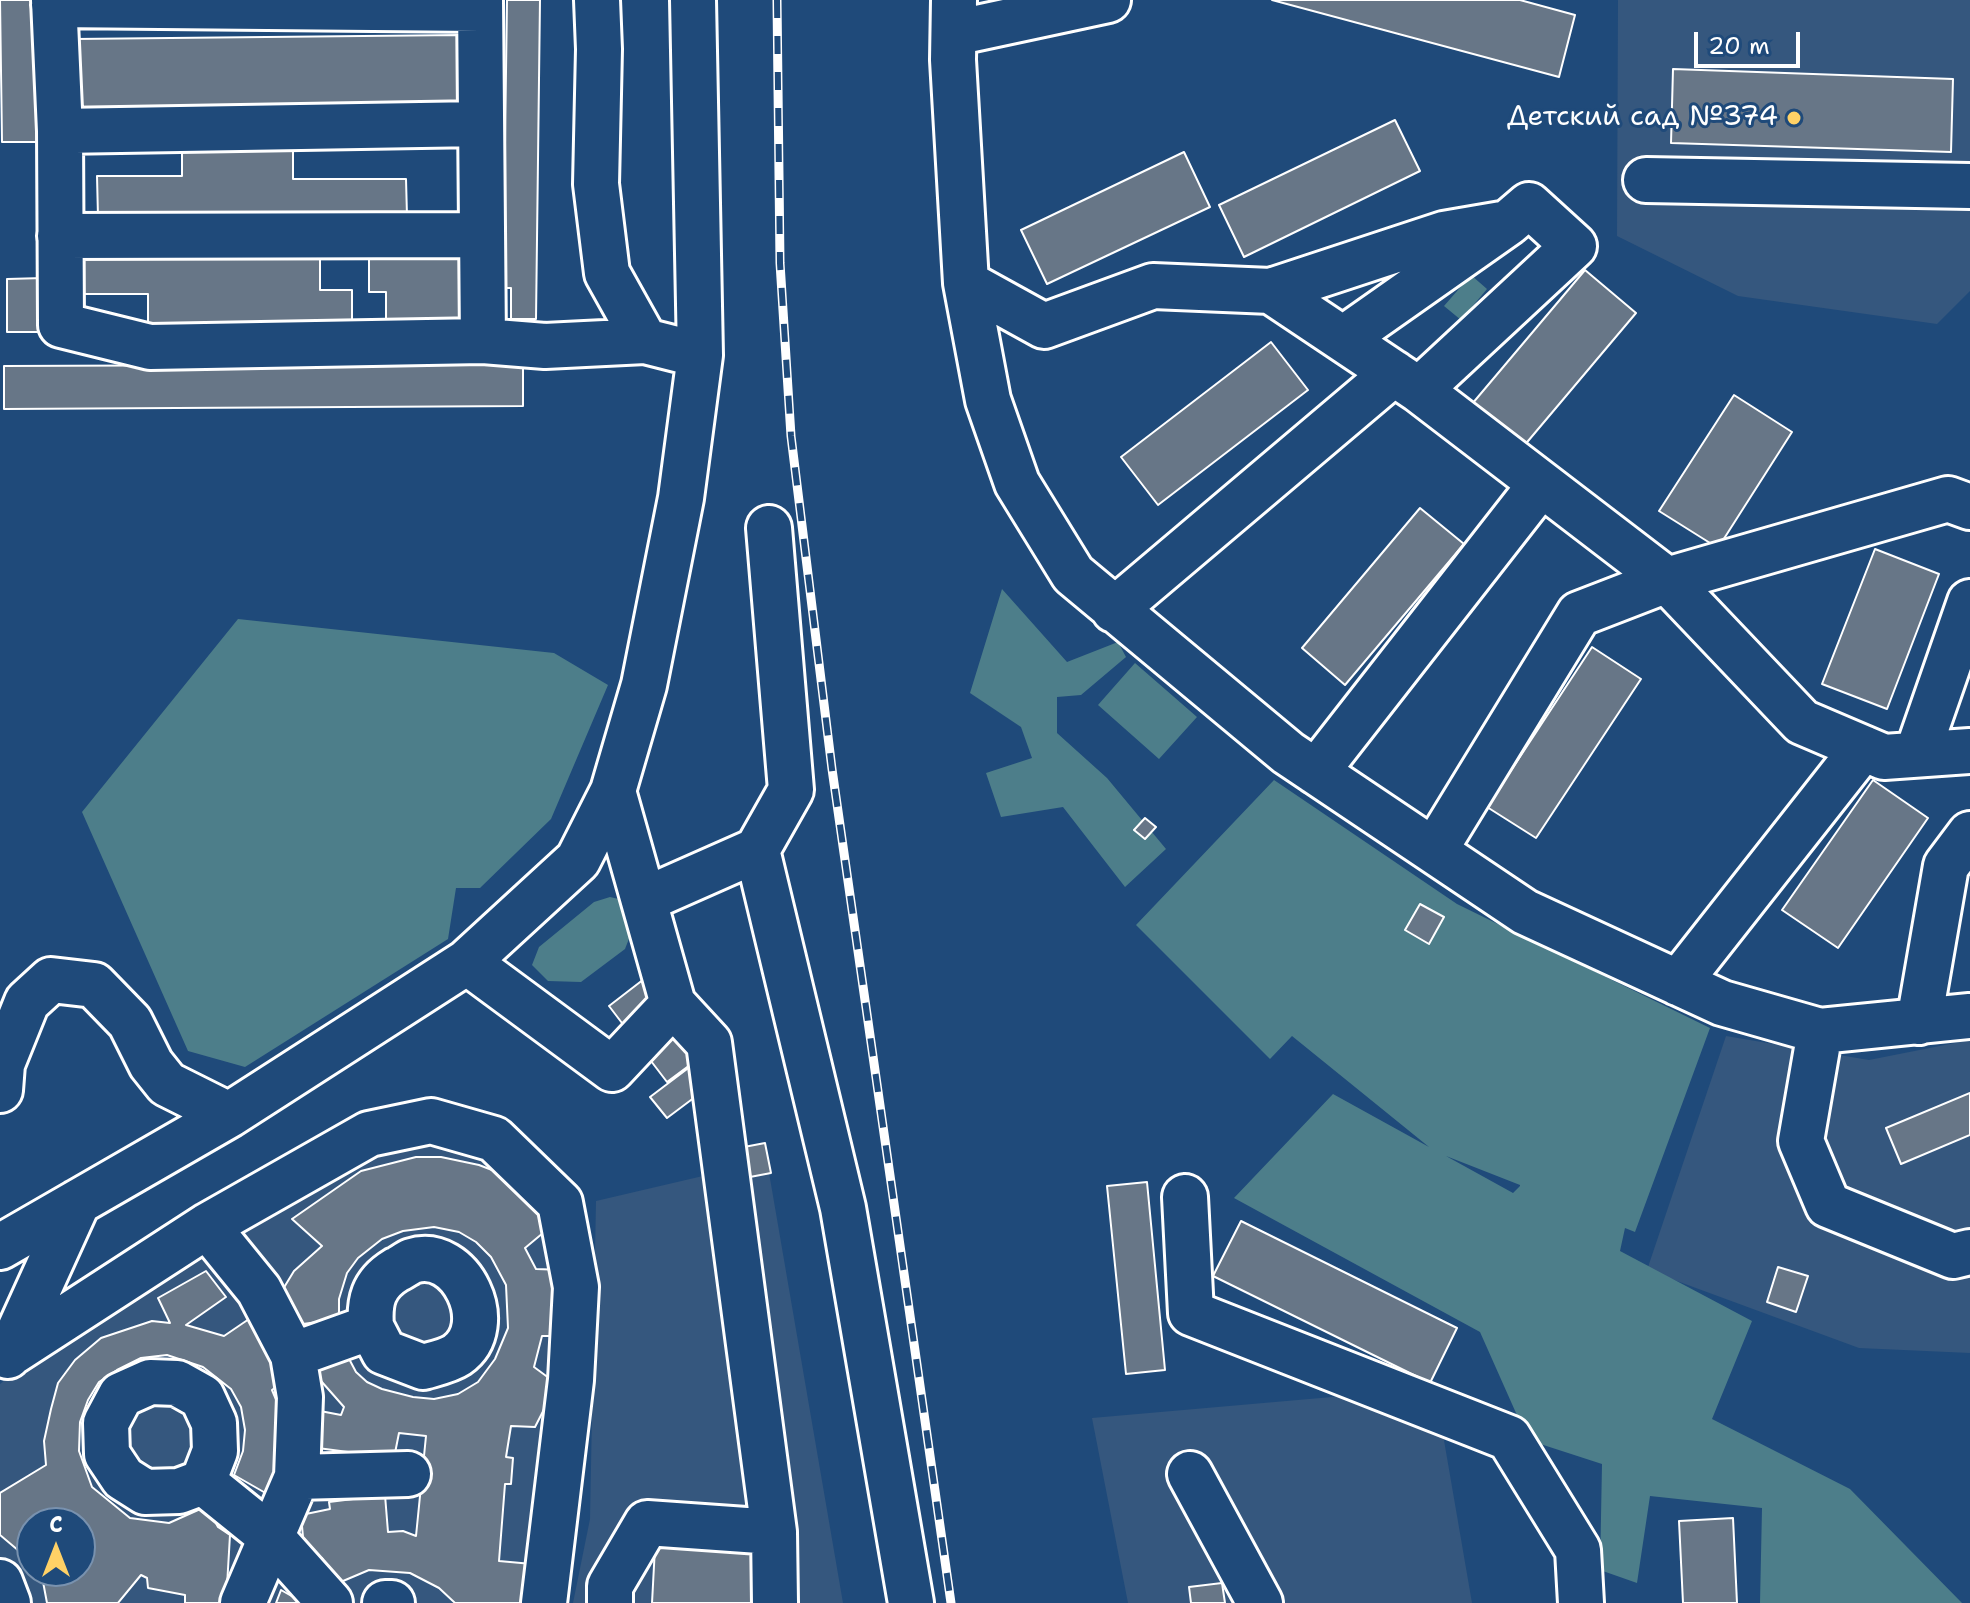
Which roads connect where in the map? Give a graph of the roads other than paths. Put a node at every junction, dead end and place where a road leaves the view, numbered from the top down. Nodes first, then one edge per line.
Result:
1 (597, 0) edge
2 (693, 0) edge
3 (1108, 0) edge
4 (54, 2) edge
5 (480, 4) edge
6 (954, 17) edge
7 (481, 124) junction
8 (60, 131) junction
9 (1646, 180) dead end
10 (1970, 186) edge
11 (1508, 223) junction
12 (482, 235) junction
13 (60, 236) junction
14 (966, 283) junction
15 (1271, 291) junction
16 (1343, 339) junction
17 (483, 341) junction
18 (645, 341) junction
19 (700, 355) junction
20 (1406, 381) junction
21 (1541, 484) junction
22 (1970, 507) edge
23 (769, 528) dead end
24 (1667, 580) junction
25 (1970, 602) edge
26 (1114, 610) junction
27 (1863, 748) junction
28 (1970, 751) edge
29 (1917, 754) junction
30 (1316, 772) junction
31 (613, 791) junction
32 (1970, 834) edge
33 (757, 850) junction
34 (1434, 851) junction
35 (644, 900) junction
36 (467, 962) junction
37 (1678, 983) junction
38 (673, 1004) junction
39 (1970, 1016) edge
40 (1919, 1022) junction
41 (1820, 1031) junction
42 (0, 1090) edge
43 (229, 1115) junction
44 (1185, 1197) dead end
45 (78, 1202) junction
46 (207, 1226) junction
47 (0, 1247) edge
48 (1970, 1252) edge
49 (371, 1327) dead end
50 (293, 1355) junction
51 (5, 1358) edge
52 (408, 1474) dead end
53 (1190, 1474) dead end
54 (297, 1477) junction
55 (203, 1482) dead end
56 (774, 1532) junction
57 (271, 1537) junction
58 (0, 1582) edge
59 (8, 1603) edge
60 (243, 1603) edge
61 (330, 1603) edge
62 (385, 1603) edge
63 (392, 1603) edge
64 (544, 1603) edge
65 (610, 1603) edge
66 (775, 1603) edge
67 (911, 1603) edge
68 (1260, 1603) edge
69 (1581, 1603) edge

1 - 18 street
2 - 19 street
3 - 6 street
4 - 5 street
4 - 8 street
5 - 7 street
6 - 14 street
7 - 8 street
7 - 12 street
8 - 13 street
9 - 10 street
11 - 15 street
11 - 16 street
11 - 20 street
12 - 13 street
12 - 17 street
13 - 17 street
14 - 15 street
14 - 26 street
15 - 16 street
16 - 20 street
17 - 18 street
18 - 19 street
19 - 31 street
20 - 21 street
20 - 26 street
21 - 24 street
21 - 30 street
22 - 24 street
23 - 33 street
24 - 27 street
24 - 34 street
25 - 29 street
26 - 30 street
27 - 29 street
27 - 37 street
28 - 29 street
30 - 34 street
31 - 35 street
31 - 36 street
32 - 40 street
33 - 35 street
33 - 67 street
34 - 37 street
35 - 38 street
36 - 38 street
36 - 43 street
37 - 41 street
38 - 56 street
39 - 40 street
40 - 41 street
41 - 48 street
42 - 43 street
43 - 45 street
44 - 69 street
45 - 47 street
45 - 51 street
46 - 50 street
46 - 51 street
46 - 64 street
49 - 50 street
50 - 54 street
52 - 54 street
53 - 68 street
54 - 57 street
55 - 57 street
56 - 65 street
56 - 66 street
57 - 60 street
57 - 61 street
58 - 59 street
62 - 63 street

